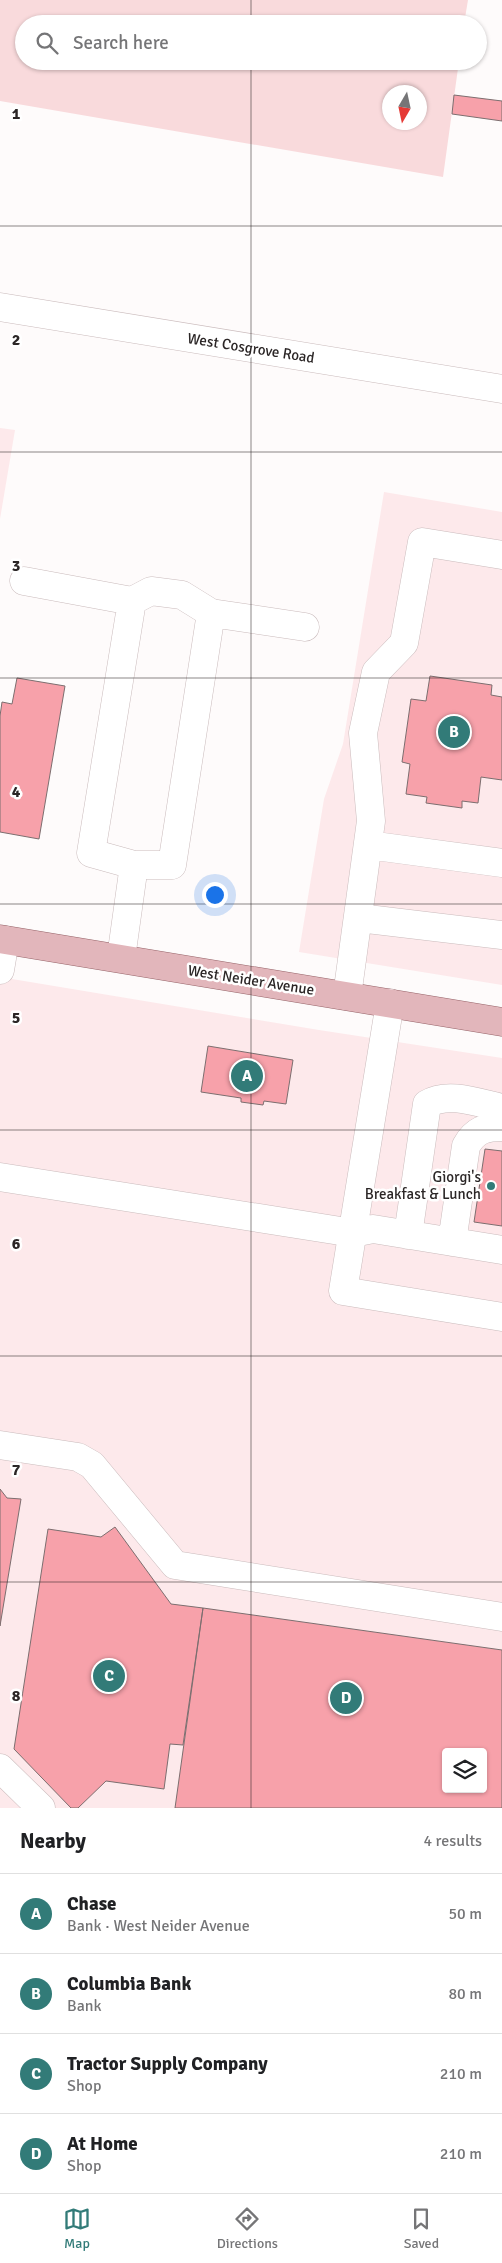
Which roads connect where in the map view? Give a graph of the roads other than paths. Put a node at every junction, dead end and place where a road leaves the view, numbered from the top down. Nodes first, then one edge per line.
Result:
1 (0, 308) edge
2 (502, 388) edge
3 (502, 556) edge
4 (24, 581) dead end
5 (132, 601) junction
6 (211, 613) junction
7 (305, 627) dead end
8 (368, 845) junction
9 (502, 863) edge
10 (134, 865) junction
11 (359, 918) junction
12 (502, 935) edge
13 (2, 939) edge
14 (121, 958) junction
15 (0, 970) edge
16 (348, 996) junction
17 (390, 1003) junction
18 (502, 1022) edge
19 (502, 1108) edge
20 (502, 1127) edge
21 (0, 1177) edge
22 (353, 1233) junction
23 (408, 1235) junction
24 (452, 1242) junction
25 (502, 1250) edge
26 (502, 1317) edge
27 (0, 1446) edge
28 (502, 1617) edge
29 (0, 1768) edge
30 (41, 1808) edge

1 - 2 lane, West Cosgrove Road
3 - 8 lane
4 - 5 lane
5 - 6 lane
5 - 10 lane
6 - 7 lane
6 - 10 lane
8 - 9 lane
8 - 11 lane
10 - 14 lane
11 - 12 lane
11 - 16 lane
13 - 14 main road, West Neider Avenue
13 - 15 lane
14 - 16 main road, West Neider Avenue
16 - 17 main road, West Neider Avenue
17 - 18 main road, West Neider Avenue
17 - 22 lane
19 - 23 lane
20 - 24 lane
21 - 22 lane
22 - 23 lane
22 - 26 lane
23 - 24 lane
24 - 25 lane
27 - 28 lane
29 - 30 lane

